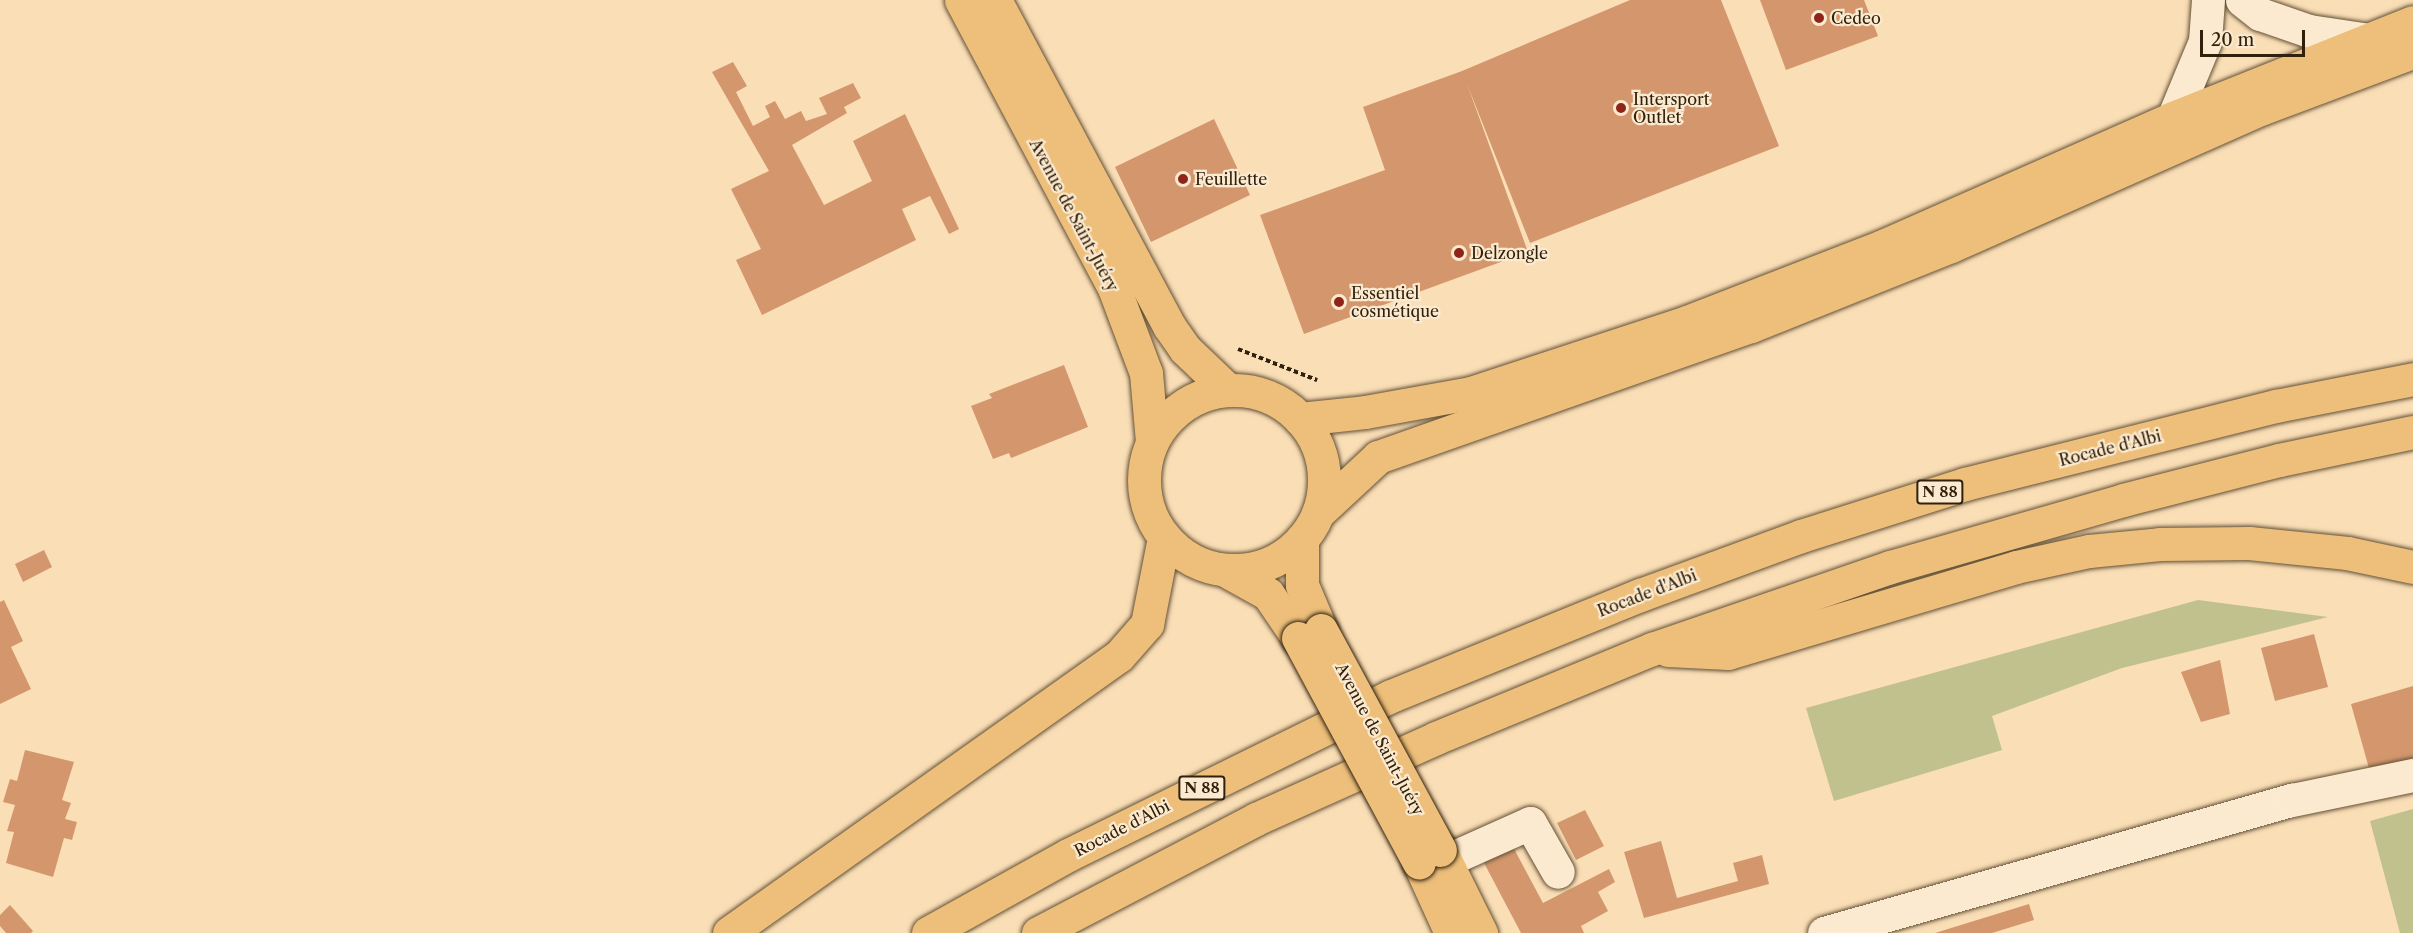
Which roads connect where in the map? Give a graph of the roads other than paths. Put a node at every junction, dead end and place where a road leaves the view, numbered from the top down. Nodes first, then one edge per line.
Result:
1 (961, 0) edge
2 (994, 0) edge
3 (2208, 0) edge
4 (2242, 0) edge
5 (2413, 22) edge
6 (2369, 40) junction
7 (2413, 52) edge
8 (2173, 118) junction
9 (2413, 379) edge
10 (1228, 390) junction
11 (1300, 419) junction
12 (2413, 432) edge
13 (1152, 441) junction
14 (1310, 526) junction
15 (1164, 537) junction
16 (2413, 567) edge
17 (1225, 570) junction
18 (1310, 634) junction
19 (1652, 649) junction
20 (2413, 775) edge
21 (1435, 858) junction
22 (1558, 872) dead end
23 (1461, 932) edge
24 (729, 933) edge
25 (928, 933) edge
26 (1038, 933) edge
27 (1824, 933) edge

1 - 13 main road, Avenue de Saint-Juéry
2 - 10 main road, Avenue de Saint-Juéry
3 - 8 street
4 - 6 street
5 - 6 main road
6 - 8 main road
7 - 14 main road
8 - 11 main road
9 - 25 main road, Rocade d'Albi / N 88
10 - 11 main road
10 - 13 main road
11 - 14 main road
12 - 19 main road
13 - 15 main road
14 - 17 main road
14 - 18 main road, Avenue de Saint-Juéry
15 - 17 main road
15 - 24 main road
16 - 19 main road
17 - 18 main road
18 - 21 main road, Avenue de Saint-Juéry, bridge
19 - 26 main road
20 - 27 street
21 - 22 street
21 - 23 main road, Avenue de Saint-Juéry

